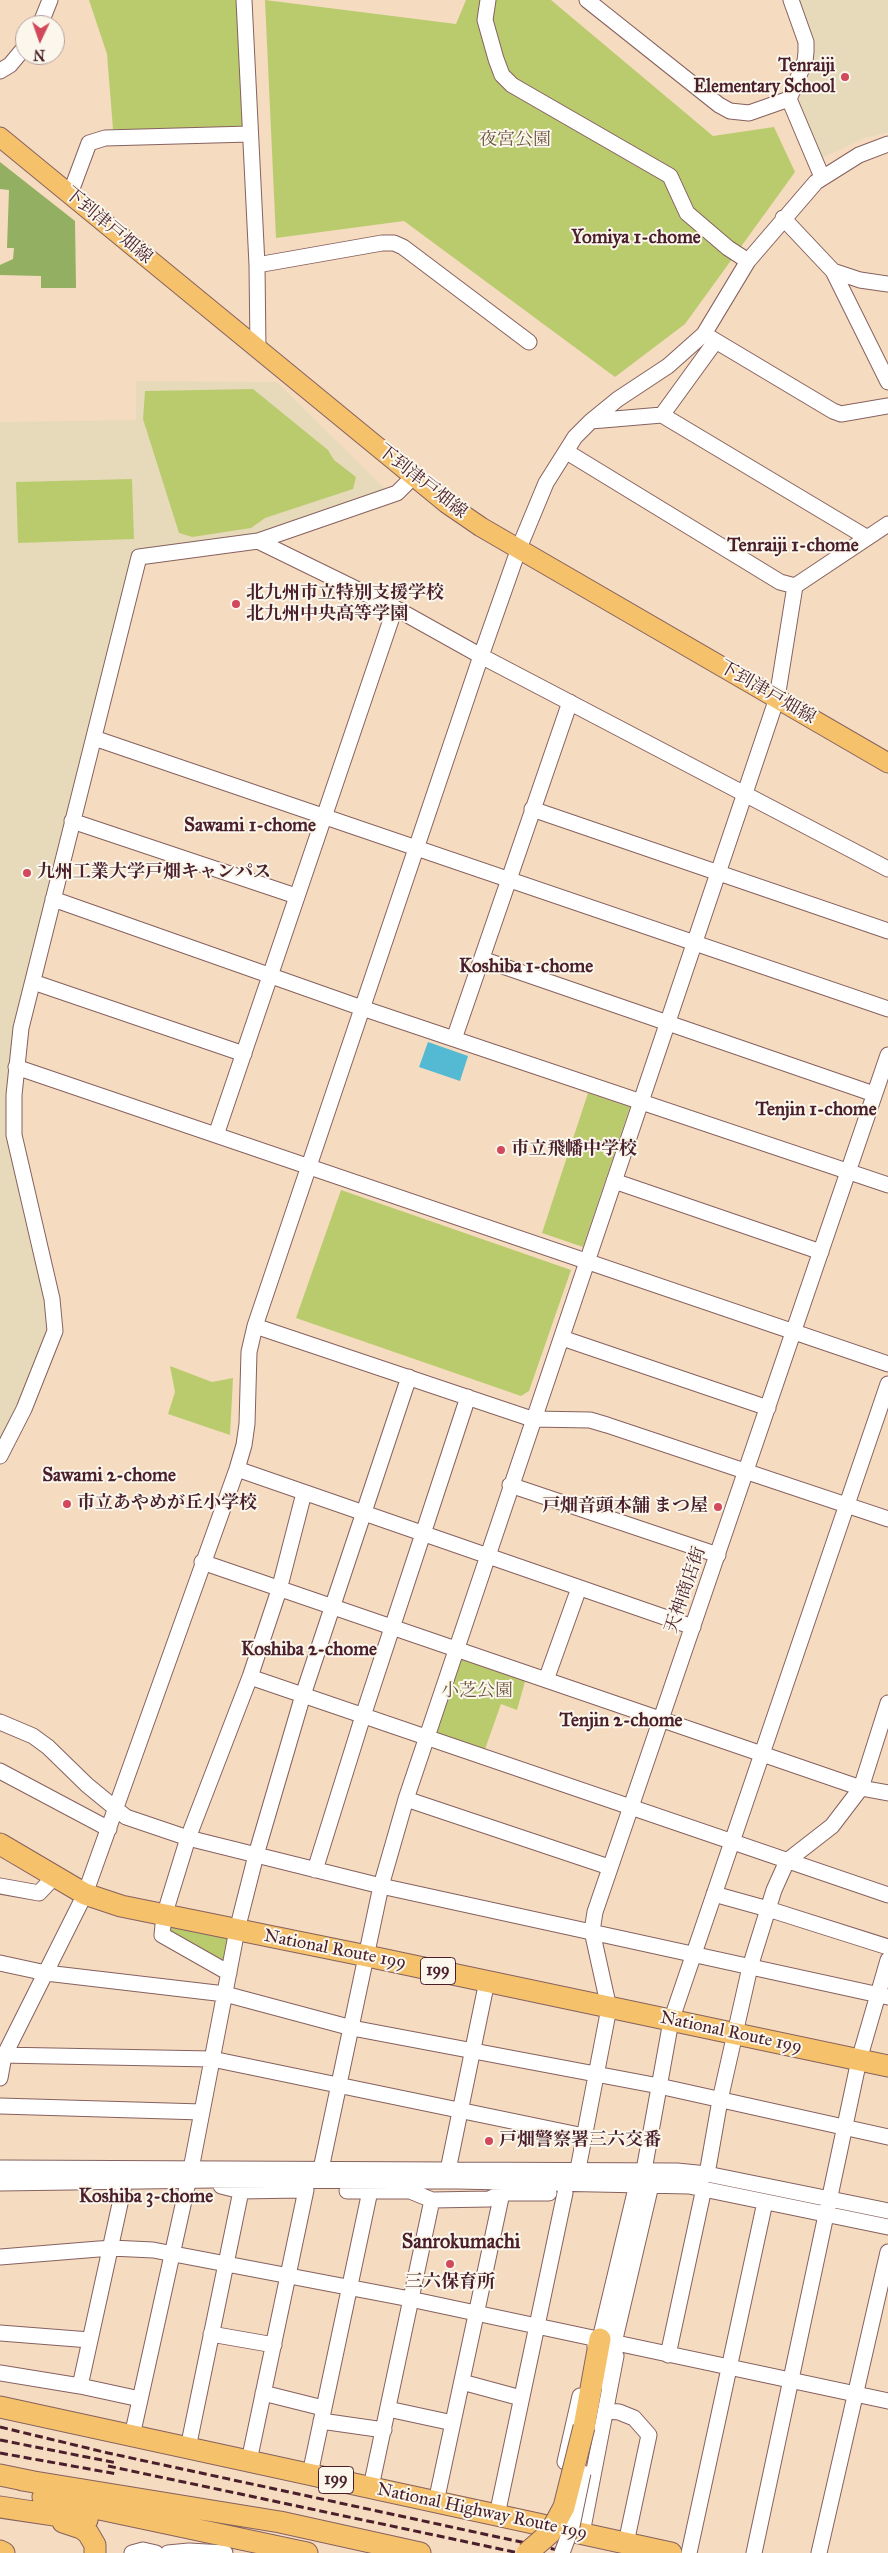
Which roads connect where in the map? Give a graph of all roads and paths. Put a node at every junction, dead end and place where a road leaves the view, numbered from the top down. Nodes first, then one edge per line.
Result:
1 (50, 0) edge
2 (244, 0) edge
3 (488, 0) edge
4 (587, 0) edge
5 (791, 0) edge
6 (44, 15) edge
7 (15, 59) edge
8 (0, 71) edge
9 (789, 99) junction
10 (250, 134) junction
11 (0, 137) edge
12 (888, 144) edge
13 (822, 177) junction
14 (70, 194) junction
15 (783, 218) junction
16 (748, 261) junction
17 (256, 265) junction
18 (833, 271) junction
19 (888, 284) edge
20 (709, 338) junction
21 (529, 342) dead end
22 (258, 350) junction
23 (888, 382) edge
24 (888, 406) edge
25 (662, 415) junction
26 (591, 421) junction
27 (566, 452) junction
28 (413, 477) junction
29 (888, 524) edge
30 (866, 537) junction
31 (258, 540) junction
32 (519, 548) junction
33 (795, 586) junction
34 (396, 608) junction
35 (481, 656) junction
36 (777, 698) junction
37 (570, 702) junction
38 (94, 738) junction
39 (888, 763) edge
40 (745, 793) junction
41 (532, 809) junction
42 (324, 817) junction
43 (72, 821) junction
44 (416, 847) junction
45 (888, 869) edge
46 (718, 872) junction
47 (510, 878) junction
48 (296, 896) junction
49 (53, 898) junction
50 (888, 931) edge
51 (694, 943) junction
52 (482, 959) junction
53 (270, 974) junction
54 (33, 982) junction
55 (362, 1008) junction
56 (888, 1009) edge
57 (668, 1022) junction
58 (454, 1039) junction
59 (244, 1054) junction
60 (888, 1055) edge
61 (16, 1068) junction
62 (874, 1094) junction
63 (641, 1102) junction
64 (216, 1135) junction
65 (308, 1167) junction
66 (848, 1172) junction
67 (614, 1181) junction
68 (888, 1185) edge
69 (821, 1252) junction
70 (587, 1261) junction
71 (254, 1326) junction
72 (794, 1332) junction
73 (562, 1338) junction
74 (888, 1364) edge
75 (409, 1378) junction
76 (888, 1384) edge
77 (468, 1397) junction
78 (768, 1408) junction
79 (532, 1419) junction
80 (0, 1456) edge
81 (237, 1470) junction
82 (746, 1472) junction
83 (510, 1485) junction
84 (304, 1493) junction
85 (846, 1505) junction
86 (364, 1514) junction
87 (888, 1519) edge
88 (424, 1535) junction
89 (718, 1555) junction
90 (486, 1556) junction
91 (202, 1562) junction
92 (579, 1588) junction
93 (279, 1590) junction
94 (332, 1608) junction
95 (693, 1627) junction
96 (392, 1628) junction
97 (455, 1649) junction
98 (250, 1677) junction
99 (546, 1680) junction
100 (303, 1695) junction
101 (888, 1703) edge
102 (363, 1716) junction
103 (661, 1720) junction
104 (0, 1722) edge
105 (425, 1738) junction
106 (762, 1754) junction
107 (0, 1771) edge
108 (861, 1788) junction
109 (888, 1793) edge
110 (406, 1799) junction
111 (631, 1806) junction
112 (116, 1810) junction
113 (109, 1829) junction
114 (188, 1838) junction
115 (732, 1840) junction
116 (0, 1844) edge
117 (256, 1855) junction
118 (788, 1861) junction
119 (609, 1866) junction
120 (315, 1870) junction
121 (55, 1876) junction
122 (0, 1886) edge
123 (381, 1886) junction
124 (85, 1894) junction
125 (714, 1894) junction
126 (888, 1895) edge
127 (768, 1909) junction
128 (164, 1916) junction
129 (237, 1930) junction
130 (592, 1931) junction
131 (888, 1948) edge
132 (693, 1954) junction
133 (367, 1956) junction
134 (888, 1960) edge
135 (0, 1963) edge
136 (750, 1967) junction
137 (46, 1973) junction
138 (229, 1973) junction
139 (487, 1982) junction
140 (225, 1994) junction
141 (882, 1996) edge
142 (608, 2008) junction
143 (671, 2021) junction
144 (352, 2028) junction
145 (736, 2034) junction
146 (473, 2050) junction
147 (2, 2056) edge
148 (212, 2059) junction
149 (859, 2060) junction
150 (888, 2066) edge
151 (596, 2074) junction
152 (0, 2078) edge
153 (339, 2086) junction
154 (659, 2086) junction
155 (720, 2100) junction
156 (0, 2106) edge
157 (460, 2110) junction
158 (202, 2112) junction
159 (844, 2128) junction
160 (584, 2136) junction
161 (888, 2137) edge
162 (0, 2168) edge
163 (322, 2169) junction
164 (578, 2169) junction
165 (448, 2170) junction
166 (644, 2170) junction
167 (190, 2175) junction
168 (212, 2180) junction
169 (125, 2181) junction
170 (705, 2181) junction
171 (0, 2183) edge
172 (611, 2184) junction
173 (644, 2185) junction
174 (241, 2190) junction
175 (306, 2190) junction
176 (370, 2191) junction
177 (502, 2193) junction
178 (566, 2193) junction
179 (830, 2199) junction
180 (432, 2200) junction
181 (765, 2202) junction
182 (888, 2211) edge
183 (827, 2214) junction
184 (888, 2227) edge
185 (111, 2248) junction
186 (888, 2252) edge
187 (171, 2254) junction
188 (0, 2257) edge
189 (224, 2264) junction
190 (288, 2276) junction
191 (349, 2287) junction
192 (410, 2299) junction
193 (476, 2313) junction
194 (537, 2326) junction
195 (0, 2333) edge
196 (211, 2334) junction
197 (90, 2340) junction
198 (607, 2341) junction
199 (274, 2345) junction
200 (668, 2355) junction
201 (728, 2368) junction
202 (0, 2373) edge
203 (462, 2382) junction
204 (789, 2382) junction
205 (80, 2386) junction
206 (263, 2393) junction
207 (855, 2395) junction
208 (521, 2398) junction
209 (140, 2399) junction
210 (888, 2402) edge
211 (0, 2408) edge
212 (388, 2409) junction
213 (607, 2411) junction
214 (322, 2415) junction
215 (453, 2423) junction
216 (588, 2427) junction
217 (384, 2430) junction
218 (132, 2436) junction
219 (188, 2448) junction
220 (249, 2461) junction
221 (310, 2474) junction
222 (0, 2475) edge
223 (22, 2480) junction
224 (0, 2488) edge
225 (371, 2488) junction
226 (436, 2502) junction
227 (9, 2509) edge
228 (497, 2515) junction
229 (550, 2526) junction
230 (582, 2534) junction
231 (626, 2543) junction
232 (0, 2551) edge
233 (4, 2553) edge
234 (95, 2553) edge
235 (132, 2553) edge
236 (156, 2553) edge
237 (168, 2553) edge
238 (225, 2553) edge
239 (236, 2553) edge
240 (307, 2553) edge
241 (364, 2553) edge
242 (420, 2553) edge
243 (527, 2553) edge
244 (562, 2553) edge
245 (671, 2553) edge
246 (689, 2553) edge
247 (754, 2553) edge
248 (819, 2553) edge

1 - 6 street
2 - 10 street
3 - 16 street
4 - 9 street
5 - 9 street
7 - 8 street
9 - 13 street
10 - 14 street
10 - 17 street
11 - 14 main road, 下到津戸畑線
12 - 13 street
13 - 15 street
14 - 22 main road, 下到津戸畑線
15 - 16 street
15 - 18 street
16 - 20 street
17 - 21 street
17 - 22 street
18 - 19 street
18 - 23 street
20 - 24 street
20 - 25 street
20 - 26 street
22 - 28 main road, 下到津戸畑線
25 - 26 street
25 - 30 street
26 - 27 street
27 - 32 street
27 - 33 street
28 - 31 street
28 - 32 main road, 下到津戸畑線
29 - 30 street
30 - 33 street
31 - 34 street
31 - 38 street
32 - 35 street
32 - 36 main road, 下到津戸畑線
33 - 36 street
34 - 35 street
34 - 42 street
35 - 37 street
35 - 44 street
36 - 39 main road, 下到津戸畑線
36 - 40 street
37 - 40 street
37 - 41 street
38 - 42 street
38 - 43 street
40 - 45 street
40 - 46 street
41 - 46 street
41 - 47 street
42 - 44 street
42 - 48 street
43 - 48 street
43 - 49 street
44 - 47 street
44 - 55 street
46 - 50 street
46 - 51 street
47 - 51 street
47 - 52 street
48 - 53 street
49 - 53 street
49 - 54 street
51 - 56 street
51 - 57 street
52 - 57 street
52 - 58 street
53 - 55 street
53 - 59 street
54 - 59 street
54 - 61 street
55 - 58 street
55 - 65 street
57 - 62 street
57 - 63 street
58 - 63 street
59 - 64 street
60 - 62 street, 天神商店街
61 - 64 street
61 - 80 street
62 - 66 street, 天神商店街
63 - 66 street
63 - 67 street
64 - 65 street
65 - 70 street
65 - 71 street
66 - 68 street
66 - 69 street, 天神商店街
67 - 69 street
67 - 70 street
69 - 72 street, 天神商店街
70 - 72 street
70 - 73 street
71 - 75 street
71 - 81 street
72 - 74 street
72 - 78 street, 天神商店街
73 - 78 street
73 - 79 street
75 - 77 street
75 - 86 street
76 - 85 street
77 - 79 street
77 - 88 street
78 - 82 street, 天神商店街
79 - 82 street
79 - 83 street
81 - 84 street
81 - 91 street
82 - 85 street
82 - 89 street, 天神商店街
83 - 89 street
83 - 90 street
84 - 86 street
84 - 93 street
85 - 87 street
85 - 106 street
86 - 88 street
86 - 94 street
88 - 90 street
88 - 96 street
89 - 95 street, 天神商店街
90 - 92 street
90 - 97 street
91 - 93 street
91 - 112 street
92 - 95 street
92 - 99 street
93 - 94 street
93 - 98 street
94 - 96 street
94 - 100 street
95 - 103 street, 天神商店街
96 - 97 street
96 - 102 street
97 - 99 street
97 - 105 street
98 - 100 street
98 - 114 street
99 - 103 street
100 - 102 street
100 - 117 street
101 - 108 street
102 - 105 street
102 - 120 street
103 - 106 street
103 - 111 street, 天神商店街
104 - 112 street
105 - 110 street
105 - 111 street
106 - 108 street
106 - 115 street
107 - 113 street
108 - 109 street
108 - 118 street
110 - 119 street
110 - 123 street
111 - 115 street
111 - 119 street, 天神商店街
112 - 113 street
112 - 114 street
113 - 124 street
114 - 117 street
114 - 128 street
115 - 118 street
115 - 125 street
116 - 121 highway, National Route 199 / 199
117 - 120 street
117 - 129 street
118 - 126 street
118 - 127 street
119 - 130 street, 天神商店街
120 - 123 street
121 - 122 street
121 - 124 highway, National Route 199 / 199
123 - 130 street
123 - 133 street
124 - 128 highway, National Route 199 / 199
124 - 137 street
125 - 127 street
125 - 132 street
127 - 131 street
127 - 136 street
128 - 129 highway, National Route 199 / 199
128 - 138 street
129 - 133 highway, National Route 199 / 199
129 - 138 street
130 - 132 street
130 - 142 street
132 - 136 street
132 - 143 street
133 - 139 highway, National Route 199 / 199
133 - 144 street
134 - 141 street
135 - 137 street
136 - 141 street
136 - 145 street
137 - 140 street
137 - 147 street
138 - 140 street
139 - 142 highway, National Route 199 / 199
139 - 146 street
140 - 144 street
140 - 148 street
141 - 149 street
142 - 143 highway, National Route 199 / 199
142 - 151 street
143 - 145 highway, National Route 199 / 199
143 - 154 street
144 - 146 street
144 - 153 street
145 - 149 highway, National Route 199 / 199
145 - 155 street
146 - 151 street
146 - 157 street
147 - 148 street
147 - 152 street
148 - 153 street
148 - 158 street
149 - 150 highway, National Route 199 / 199
149 - 159 street
151 - 154 street
151 - 160 street
153 - 157 street
153 - 163 street
154 - 155 street
154 - 166 street
155 - 159 street
155 - 170 street
156 - 158 street
157 - 160 street
157 - 165 street
158 - 167 street
159 - 161 street
159 - 179 street
160 - 164 street
162 - 167 street
163 - 165 street
163 - 167 street
164 - 165 street
164 - 166 street
166 - 170 street
166 - 173 street
167 - 168 street
167 - 169 street
167 - 187 street
168 - 172 street
168 - 174 street
169 - 171 street
169 - 185 street
170 - 173 street
170 - 179 street
170 - 181 street
170 - 200 street
172 - 173 street
172 - 178 street
173 - 198 street
174 - 175 street
174 - 189 street
175 - 176 street
175 - 190 street
176 - 180 street
176 - 191 street
177 - 178 street
177 - 180 street
177 - 193 street
178 - 194 street
179 - 182 street
179 - 183 street
180 - 192 street
181 - 183 street
181 - 201 street
183 - 184 street
183 - 204 street
185 - 187 street
185 - 188 street
185 - 197 street
186 - 207 street
187 - 189 street
187 - 209 street
189 - 190 street
189 - 196 street
190 - 191 street
190 - 199 street
191 - 192 street
191 - 214 street
192 - 193 street
192 - 212 street
193 - 194 street
193 - 203 street
194 - 198 street
194 - 208 street
195 - 197 street
196 - 199 street
196 - 219 street
197 - 205 street
198 - 200 street
198 - 213 street
198 - 216 highway
198 - 229 street
199 - 206 street
200 - 201 street
201 - 204 street
201 - 246 street
202 - 205 street
203 - 208 street
203 - 215 street
204 - 207 street
204 - 247 street
205 - 209 street
206 - 214 street
206 - 220 street
207 - 210 street
207 - 248 street
208 - 228 street
209 - 218 street
211 - 218 highway, National Highway Route 199 / 199
212 - 215 street
212 - 217 street
213 - 230 street
213 - 231 street
214 - 217 street
214 - 221 street
215 - 226 street
216 - 243 highway, bridge
216 - 244 street, bridge
217 - 225 street
218 - 219 highway, National Highway Route 199 / 199
219 - 220 highway, National Highway Route 199 / 199
220 - 221 highway, National Highway Route 199 / 199
221 - 225 highway, National Highway Route 199 / 199
222 - 223 highway
223 - 241 highway
223 - 242 highway
224 - 240 highway
225 - 226 highway, National Highway Route 199 / 199
226 - 228 highway, National Highway Route 199 / 199
227 - 234 highway
227 - 239 highway
228 - 229 highway, National Highway Route 199 / 199
229 - 230 highway, National Highway Route 199 / 199
230 - 231 highway, National Highway Route 199 / 199
231 - 245 highway, National Highway Route 199 / 199
232 - 233 highway
235 - 236 street
237 - 238 street

